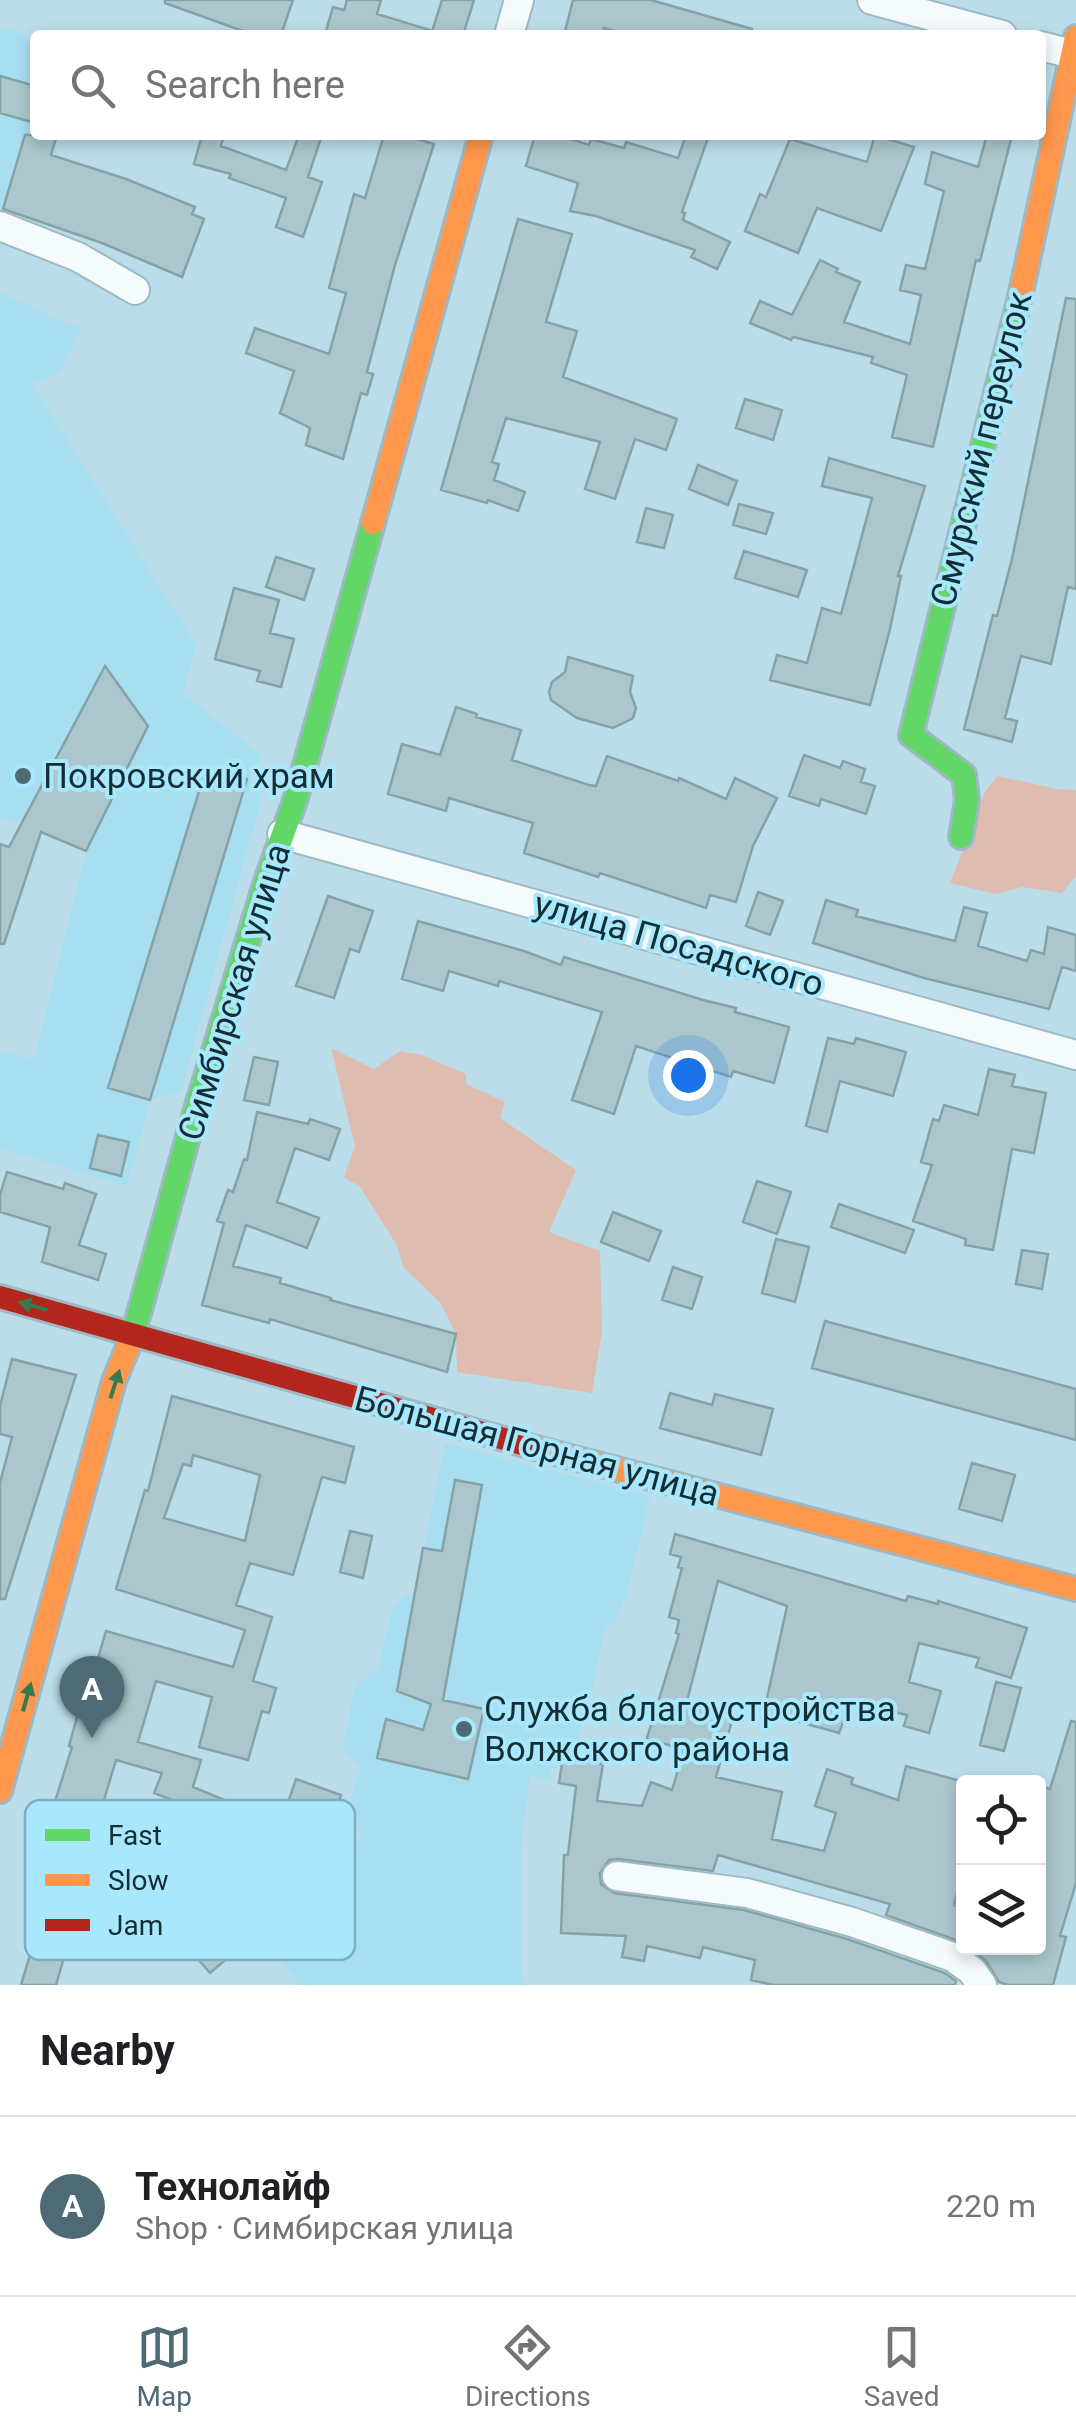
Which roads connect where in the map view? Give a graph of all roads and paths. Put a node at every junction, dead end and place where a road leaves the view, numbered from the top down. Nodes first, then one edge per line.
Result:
1 (519, 0) edge
2 (872, 0) edge
3 (510, 30) edge
4 (983, 30) edge
5 (1046, 46) edge
6 (1074, 49) edge
7 (480, 140) edge
8 (0, 226) edge
9 (135, 290) dead end
10 (282, 834) junction
11 (961, 837) dead end
12 (1076, 1055) edge
13 (0, 1297) edge
14 (133, 1334) junction
15 (1076, 1589) edge
16 (0, 1790) edge
17 (617, 1876) dead end
18 (982, 1985) edge

1 - 3 street
2 - 4 street
5 - 6 street
6 - 11 street, Смурский переулок
7 - 10 street, Симбирская улица
8 - 9 street
10 - 12 street, улица Посадского
10 - 14 street, Симбирская улица
14 -> 13 street, Большая Горная улица
14 - 15 street, Большая Горная улица
16 -> 14 street, Симбирская улица
17 - 18 street

